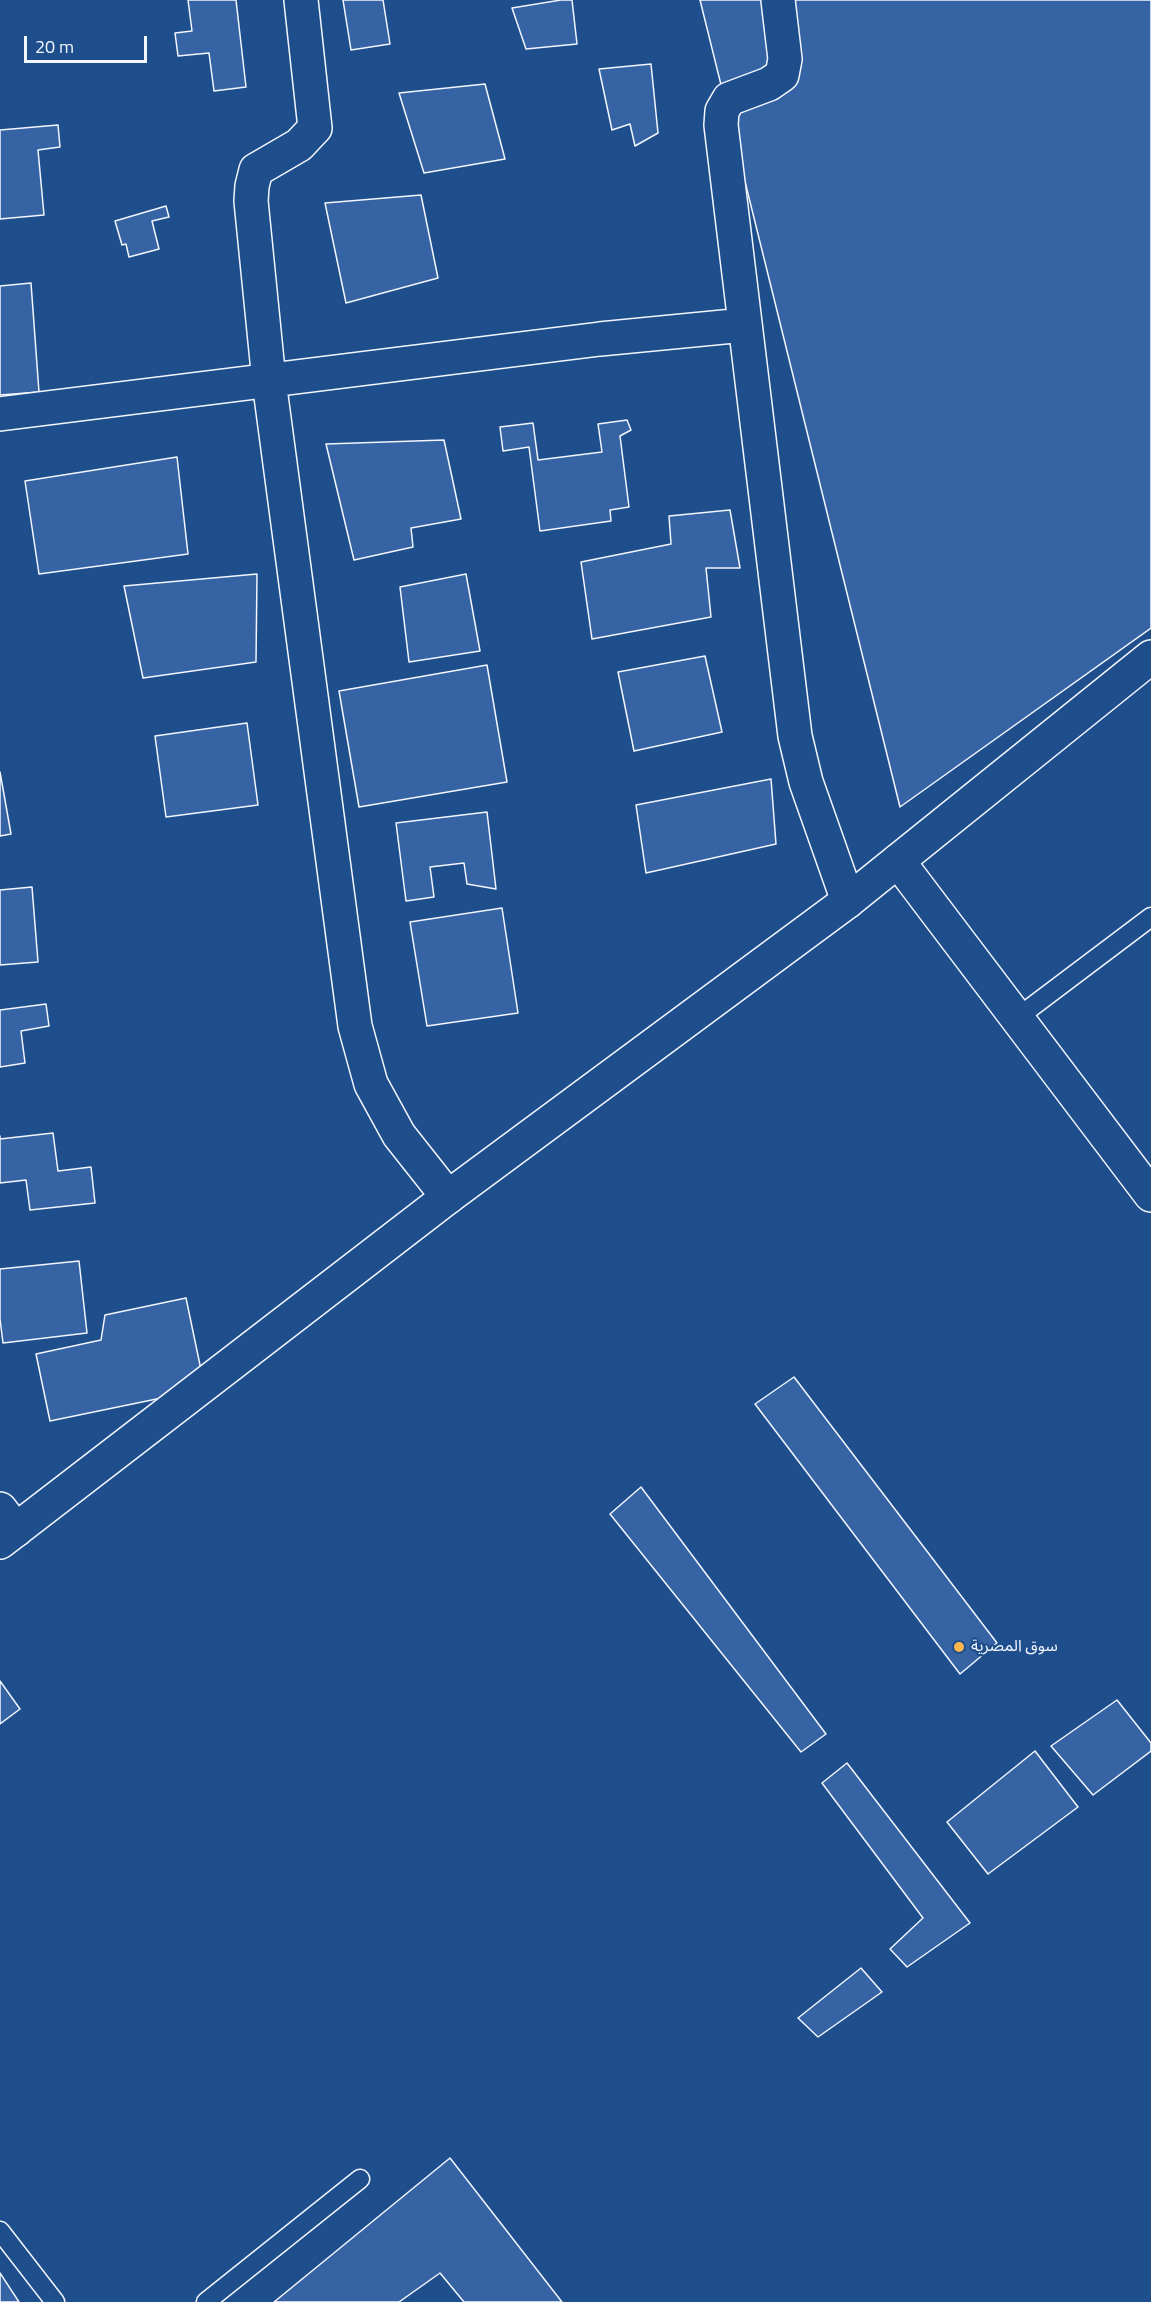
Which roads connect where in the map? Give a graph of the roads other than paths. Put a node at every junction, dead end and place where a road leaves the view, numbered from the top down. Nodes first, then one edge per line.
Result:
1 (301, 0) edge
2 (778, 0) edge
3 (744, 325) junction
4 (269, 381) junction
5 (0, 414) edge
6 (1151, 657) edge
7 (898, 861) junction
8 (848, 902) junction
9 (1151, 917) edge
10 (1017, 1018) junction
11 (1151, 1195) edge
12 (448, 1197) junction
13 (5, 1527) edge
14 (360, 2179) dead end
15 (0, 2231) edge
16 (55, 2302) edge
17 (206, 2302) edge

1 - 4 street
2 - 3 street
3 - 4 street
3 - 8 street
4 - 5 street
4 - 12 street
6 - 7 street
7 - 8 street
7 - 10 street
8 - 12 street
9 - 10 lane
10 - 11 street
12 - 13 street
14 - 17 lane
15 - 16 lane

